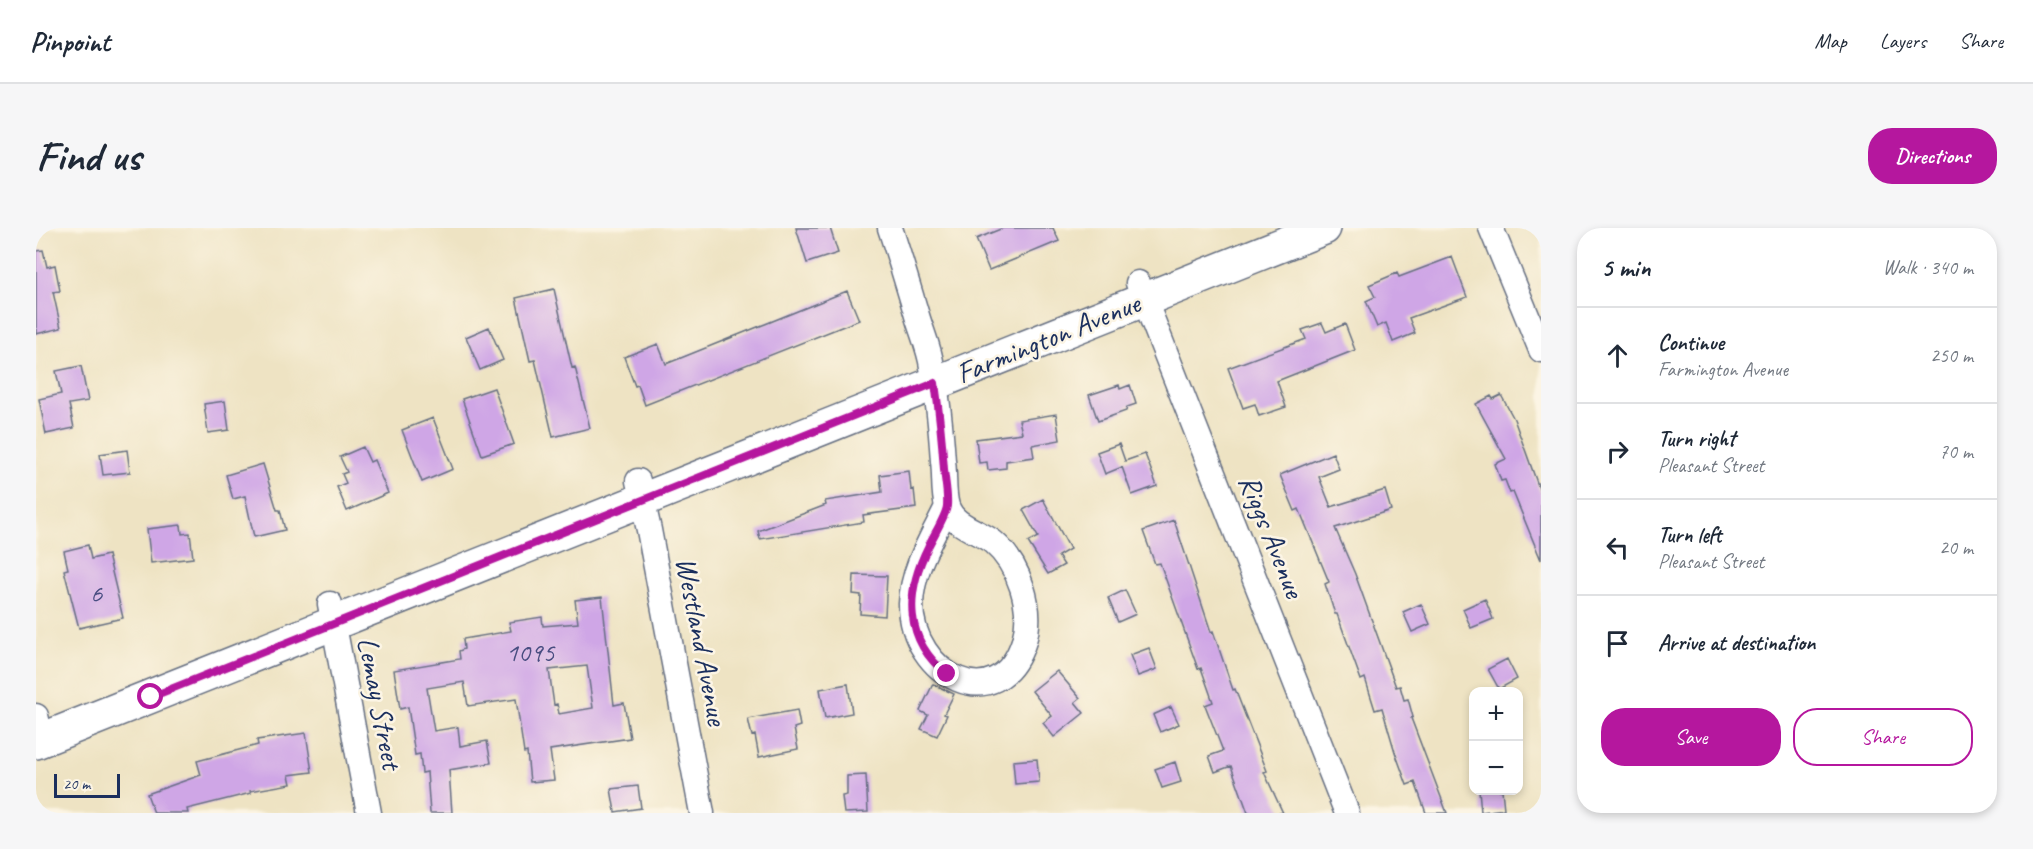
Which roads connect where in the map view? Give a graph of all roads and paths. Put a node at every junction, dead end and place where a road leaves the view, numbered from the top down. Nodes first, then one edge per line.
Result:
1 (890, 228) edge
2 (1274, 228) edge
3 (1491, 228) edge
4 (1312, 230) edge
5 (1141, 291) junction
6 (1541, 350) edge
7 (933, 373) junction
8 (640, 491) junction
9 (947, 507) junction
10 (332, 614) junction
11 (37, 728) edge
12 (369, 813) edge
13 (702, 813) edge
14 (1347, 813) edge

1 - 7 street
2 - 5 main road, Farmington Avenue
3 - 6 street
4 - 5 main road, Farmington Avenue
5 - 7 main road, Farmington Avenue
5 - 14 street, Riggs Avenue
7 - 8 main road, Farmington Avenue
7 - 9 street
8 - 10 main road, Farmington Avenue
8 - 13 street, Westland Avenue
9 - 9 street
10 - 11 main road, Farmington Avenue
10 - 12 street, Lemay Street

